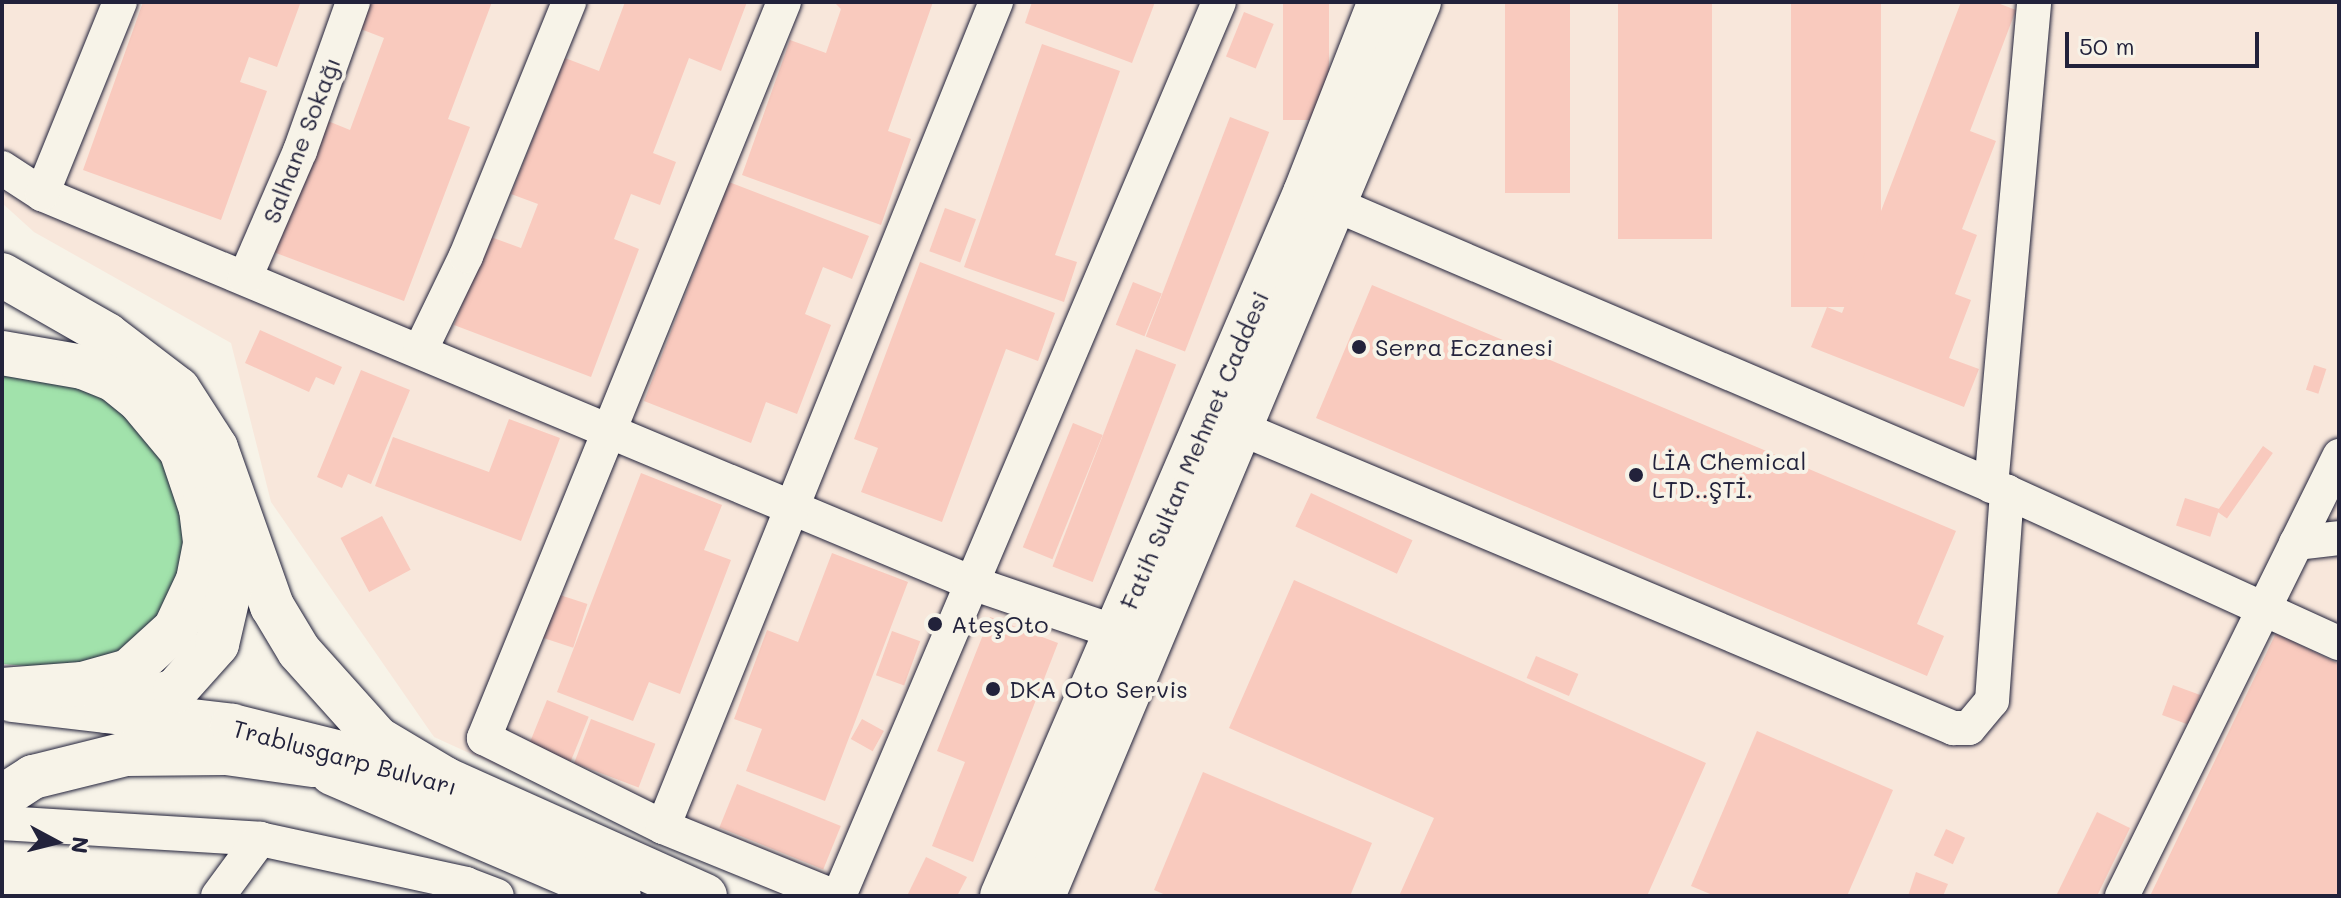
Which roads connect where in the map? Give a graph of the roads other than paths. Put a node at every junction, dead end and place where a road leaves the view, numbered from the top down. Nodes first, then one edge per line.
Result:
1 (120, 2) edge
2 (353, 2) edge
3 (569, 2) edge
4 (784, 2) edge
5 (996, 2) edge
6 (1219, 2) edge
7 (1380, 2) edge
8 (1419, 2) edge
9 (2034, 2) edge
10 (2, 168) edge
11 (42, 194) junction
12 (1320, 198) junction
13 (2, 275) edge
14 (245, 278) junction
15 (420, 351) junction
16 (2, 353) edge
17 (1240, 428) junction
18 (609, 431) junction
19 (2339, 456) edge
20 (229, 482) junction
21 (1999, 489) junction
22 (792, 507) junction
23 (2339, 538) edge
24 (2296, 543) junction
25 (972, 583) junction
26 (2263, 608) junction
27 (1132, 638) junction
28 (2339, 643) edge
29 (2, 690) edge
30 (2, 698) edge
31 (106, 711) junction
32 (314, 765) junction
33 (445, 779) junction
34 (2, 797) edge
35 (2, 823) edge
36 (663, 827) junction
37 (260, 839) junction
38 (218, 896) edge
39 (497, 896) edge
40 (619, 896) edge
41 (705, 896) edge
42 (836, 896) edge
43 (1002, 896) edge
44 (1043, 896) edge
45 (2122, 896) edge

1 - 11 street
2 - 14 street, Salhane Sokağı
3 - 15 street
4 - 18 street
5 - 22 street
6 - 25 street
7 - 12 main road, Fatih Sultan Mehmet Caddesi
8 - 12 main road, Fatih Sultan Mehmet Caddesi
9 - 21 street
10 - 11 street
11 - 14 street
12 - 17 main road, Fatih Sultan Mehmet Caddesi
12 - 21 street
12 - 27 main road, Fatih Sultan Mehmet Caddesi
13 - 20 main road
14 - 15 street
15 - 18 street
16 - 29 main road
17 - 21 street
17 - 27 main road, Fatih Sultan Mehmet Caddesi
18 - 22 street
18 - 36 street
19 - 24 street
20 - 31 main road
20 - 33 main road
21 - 26 street
22 - 25 street
22 - 36 street
23 - 24 street
24 - 26 street
25 - 27 street
25 - 42 street
26 - 28 street
26 - 45 street
27 - 43 main road, Fatih Sultan Mehmet Caddesi
27 - 44 main road, Fatih Sultan Mehmet Caddesi
30 - 31 main road, Trablusgarp Bulvarı
31 - 32 main road, Trablusgarp Bulvarı
31 - 33 main road, Trablusgarp Bulvarı
32 - 34 main road
32 - 40 main road, Trablusgarp Bulvarı
33 - 41 main road, Trablusgarp Bulvarı
35 - 37 street
36 - 42 street
37 - 38 street
37 - 39 street

